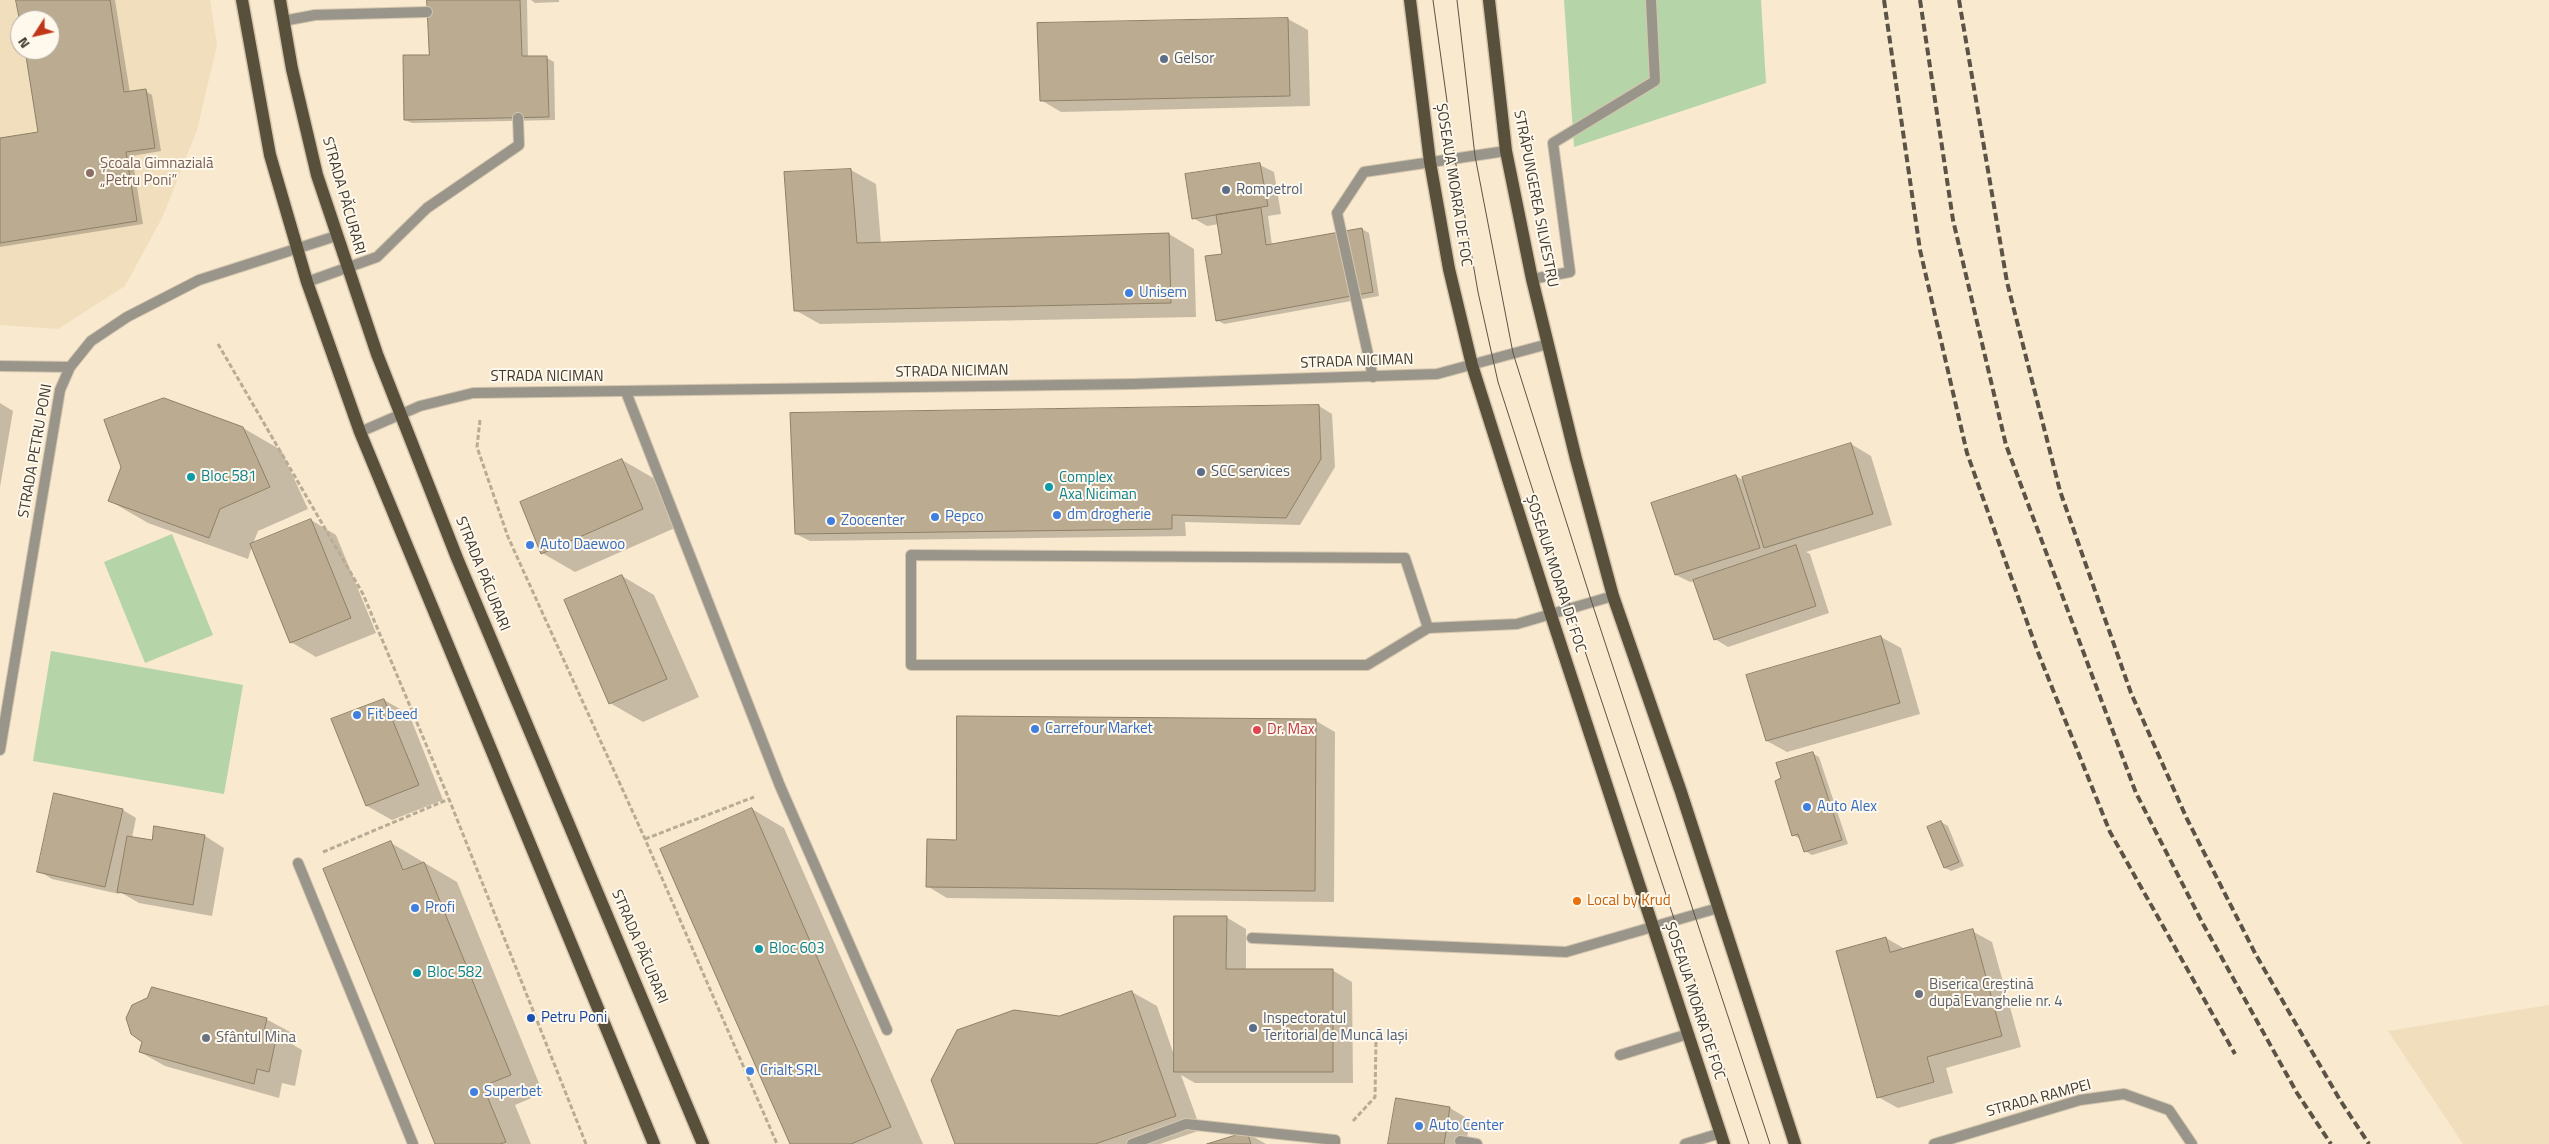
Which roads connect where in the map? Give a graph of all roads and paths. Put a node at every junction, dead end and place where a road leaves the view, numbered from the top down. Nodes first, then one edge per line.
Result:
1 (242, 0) edge
2 (280, 0) edge
3 (1410, 0) edge
4 (1489, 0) edge
5 (1651, 0) edge
6 (427, 12) dead end
7 (283, 21) junction
8 (518, 118) dead end
9 (1506, 151) junction
10 (1430, 162) junction
11 (336, 236) junction
12 (297, 249) junction
13 (347, 268) junction
14 (1532, 279) junction
15 (307, 282) junction
16 (218, 344) dead end
17 (1548, 344) junction
18 (1472, 365) junction
19 (0, 366) edge
20 (70, 367) junction
21 (1373, 377) junction
22 (626, 392) junction
23 (401, 414) junction
24 (480, 417) dead end
25 (360, 432) junction
26 (1613, 596) junction
27 (1551, 614) junction
28 (1428, 628) junction
29 (0, 750) edge
30 (780, 786) junction
31 (449, 799) junction
32 (645, 839) junction
33 (298, 863) joint
34 (1718, 908) junction
35 (1653, 927) junction
36 (1252, 938) dead end
37 (887, 1030) dead end
38 (1688, 1034) junction
39 (1376, 1040) dead end
40 (1620, 1055) dead end
41 (1722, 1138) edge
42 (1460, 1141) dead end
43 (1335, 1142) edge
44 (413, 1144) edge
45 (586, 1144) edge
46 (654, 1144) edge
47 (703, 1144) edge
48 (777, 1144) edge
49 (1132, 1144) edge
50 (1477, 1144) edge
51 (1685, 1144) edge
52 (1795, 1144) edge
53 (1934, 1144) edge
54 (2192, 1144) edge

1 - 12 main road
2 - 7 main road, STRADA PĂCURARI
3 - 10 main road, ȘOSEAUA MOARA DE FOC
4 - 9 main road, STRĂPUNGEREA SILVESTRU
5 - 14 street
6 - 7 street
7 - 11 main road, STRADA PĂCURARI
8 - 13 street
9 - 10 street
9 - 14 main road, STRĂPUNGEREA SILVESTRU
10 - 18 main road, ȘOSEAUA MOARA DE FOC
10 - 21 street
11 - 12 street, STRADA PETRU PONI
11 - 13 main road, STRADA PĂCURARI
12 - 15 main road
12 - 20 street, STRADA PETRU PONI
13 - 15 street
13 - 23 main road, STRADA PĂCURARI
14 - 17 main road, STRĂPUNGEREA SILVESTRU
15 - 25 main road
16 - 31 path
17 - 18 street, STRADA NICIMAN
17 - 26 main road
18 - 21 street, STRADA NICIMAN
18 - 27 main road, ȘOSEAUA MOARA DE FOC
19 - 20 street
20 - 29 street, STRADA PETRU PONI
21 - 22 street, STRADA NICIMAN
22 - 23 street, STRADA NICIMAN
22 - 30 street
23 - 25 street, STRADA NICIMAN
23 - 47 main road, STRADA PĂCURARI
24 - 32 path
25 - 46 main road
26 - 27 street
26 - 34 main road
27 - 28 street
27 - 35 main road, ȘOSEAUA MOARA DE FOC
28 - 28 street
30 - 32 path
30 - 37 street
31 - 33 path
31 - 45 path
32 - 48 path
33 - 44 street
34 - 35 street
34 - 52 main road
35 - 36 street
35 - 38 main road, ȘOSEAUA MOARA DE FOC
38 - 40 street
38 - 41 main road, ȘOSEAUA MOARA DE FOC
39 - 43 path
41 - 51 street
42 - 50 street
43 - 49 street
53 - 54 street, STRADA RAMPEI

